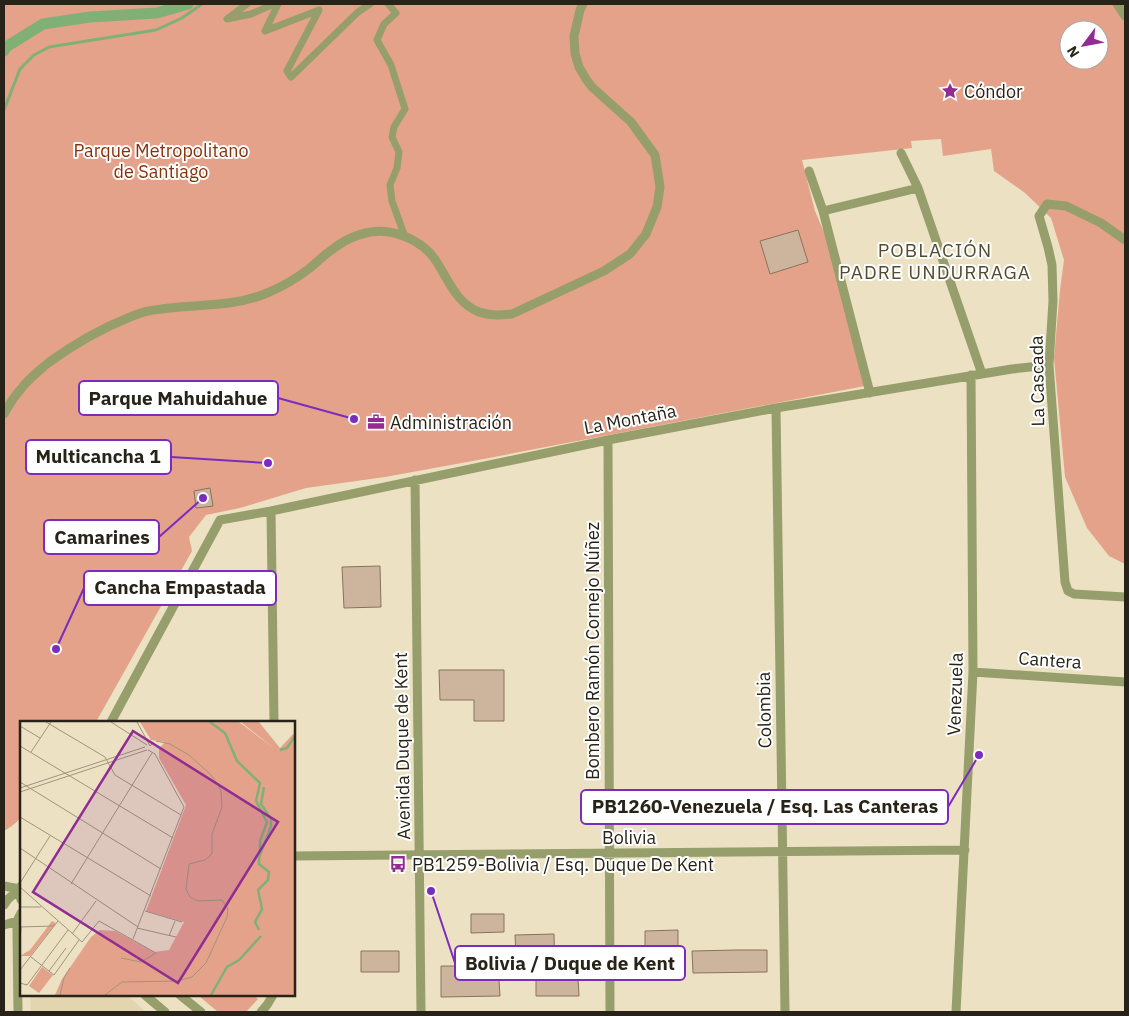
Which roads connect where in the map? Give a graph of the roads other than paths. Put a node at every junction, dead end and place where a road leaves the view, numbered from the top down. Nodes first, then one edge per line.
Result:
1 (247, 4) edge
2 (276, 4) edge
3 (370, 4) edge
4 (388, 4) edge
5 (583, 4) edge
6 (1117, 4) edge
7 (1125, 16) edge
8 (901, 153) dead end
9 (809, 171) dead end
10 (918, 188) junction
11 (823, 211) junction
12 (405, 237) junction
13 (1125, 240) edge
14 (1049, 365) junction
15 (982, 374) junction
16 (971, 375) junction
17 (870, 393) junction
18 (776, 408) junction
19 (4, 414) edge
20 (608, 440) junction
21 (415, 480) junction
22 (271, 511) junction
23 (1125, 597) edge
24 (974, 672) junction
25 (1125, 682) edge
26 (112, 721) edge
27 (274, 721) edge
28 (965, 850) junction
29 (783, 852) junction
30 (609, 853) junction
31 (420, 855) junction
32 (295, 856) edge
33 (4, 886) edge
34 (20, 887) edge
35 (4, 905) edge
36 (20, 914) edge
37 (17, 922) junction
38 (4, 925) edge
39 (146, 996) edge
40 (181, 996) edge
41 (272, 996) edge
42 (18, 1012) edge
43 (165, 1012) edge
44 (201, 1012) edge
45 (261, 1012) edge
46 (421, 1012) edge
47 (610, 1012) edge
48 (785, 1012) edge
49 (956, 1012) edge

1 - 2 street
2 - 3 street
4 - 12 street
5 - 12 street
6 - 7 street
8 - 10 street
9 - 11 street
10 - 11 street
10 - 15 street
11 - 17 street
12 - 19 street
13 - 14 street, La Cascada
14 - 15 street, La Montaña
14 - 23 street, La Cascada
15 - 16 street, La Montaña
16 - 17 street, La Montaña
16 - 24 street, Venezuela
17 - 18 street, La Montaña
18 - 20 street, La Montaña
18 - 29 street, Colombia
20 - 21 street, La Montaña
20 - 30 street, Bombero Ramón Cornejo Núñez
21 - 22 street, La Montaña
21 - 31 street, Avenida Duque de Kent
22 - 26 street, La Montaña
22 - 27 street
24 - 25 street, Cantera
24 - 28 street, Venezuela
28 - 29 street, Bolivia
28 - 49 street, Venezuela
29 - 30 street, Bolivia
29 - 48 street, Colombia
30 - 31 street, Bolivia
30 - 47 street, Bombero Ramón Cornejo Núñez
31 - 32 street, Bolivia
31 - 46 street, Avenida Duque de Kent
33 - 34 street
34 - 35 street
36 - 37 street
37 - 38 street
37 - 42 street
39 - 43 street
40 - 44 street
41 - 45 street

